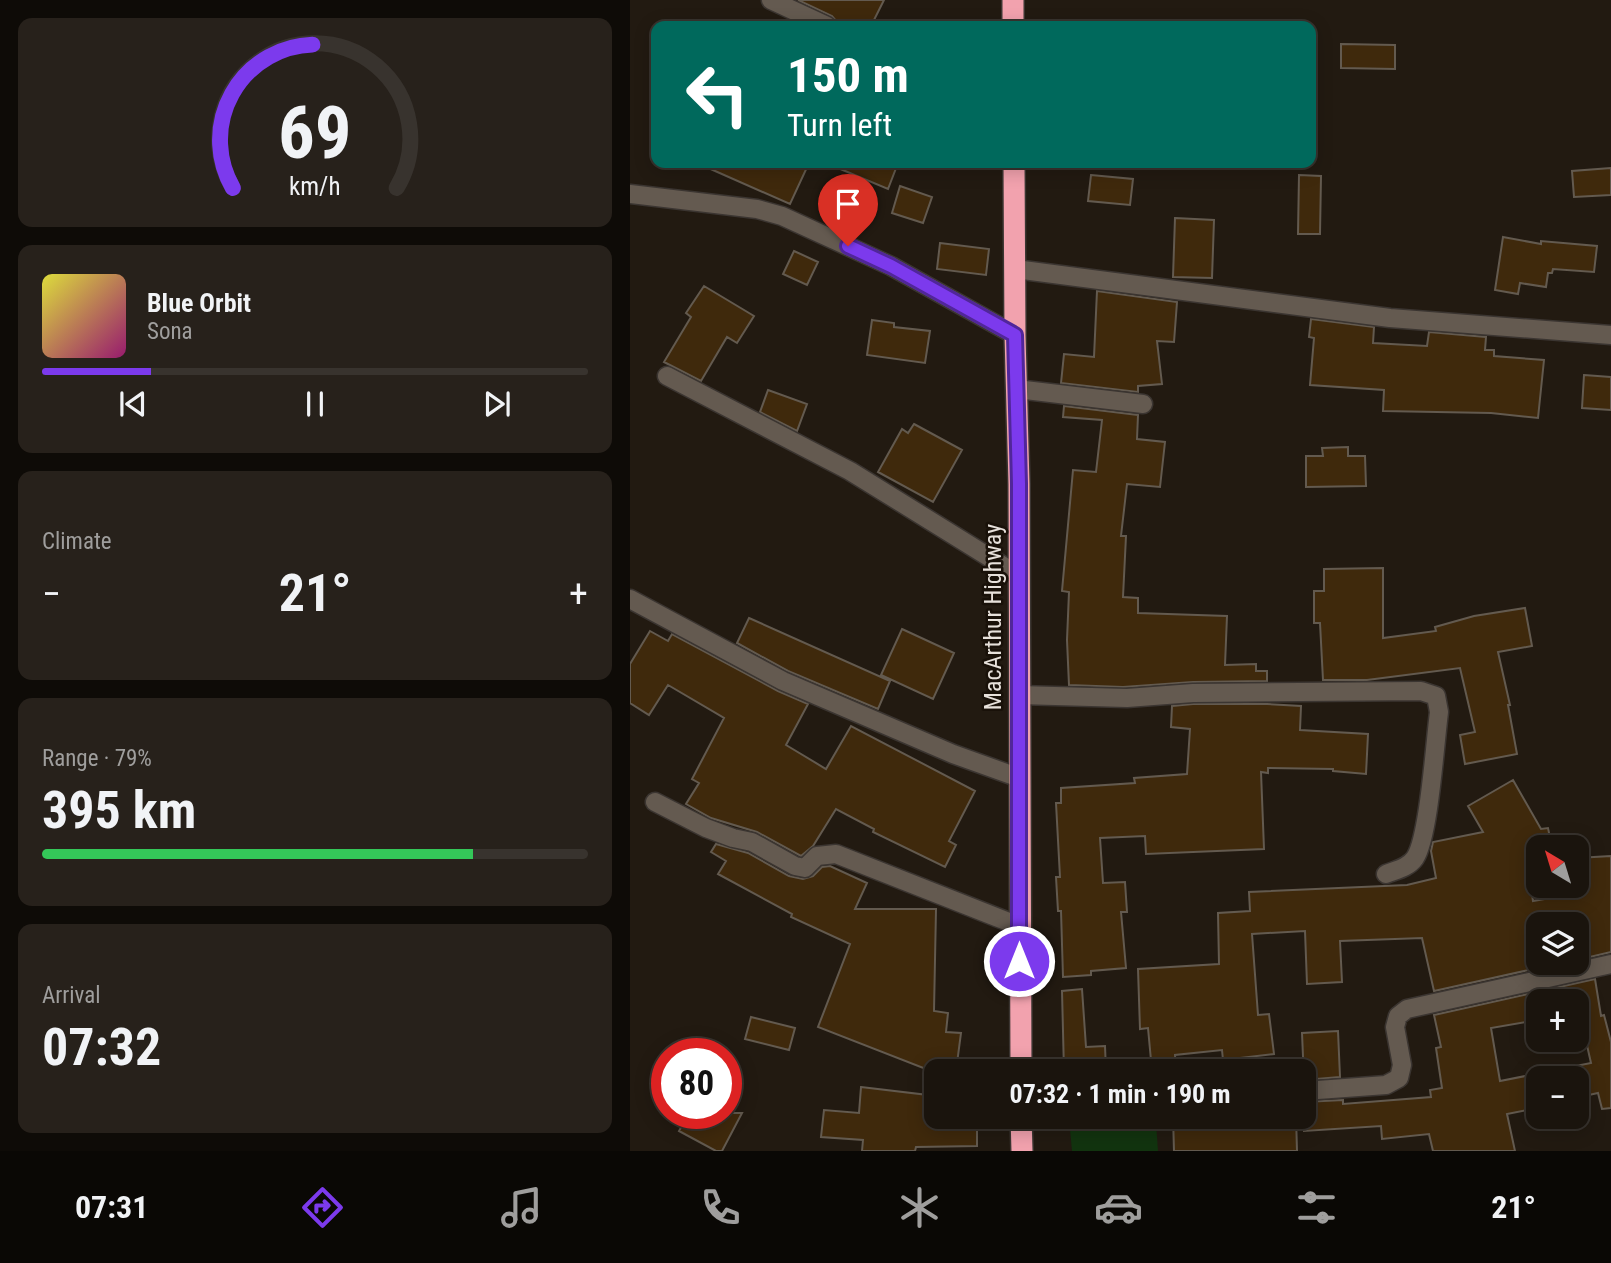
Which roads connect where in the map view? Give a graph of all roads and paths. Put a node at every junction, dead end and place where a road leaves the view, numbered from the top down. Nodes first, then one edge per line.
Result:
1 (771, 0) edge
2 (1013, 0) edge
3 (816, 21) edge
4 (1017, 21) edge
5 (1014, 168) edge
6 (630, 194) edge
7 (1015, 269) junction
8 (1015, 335) junction
9 (1611, 335) edge
10 (667, 376) dead end
11 (1016, 389) junction
12 (1143, 404) dead end
13 (1018, 575) junction
14 (630, 599) edge
15 (1019, 695) junction
16 (1020, 778) junction
17 (655, 802) dead end
18 (1386, 874) dead end
19 (1019, 926) junction
20 (1611, 964) edge
21 (1021, 1059) edge
22 (1316, 1090) edge
23 (1021, 1129) edge
24 (1022, 1151) edge

1 - 3 street
2 - 4 highway
5 - 7 highway, MacArthur Highway
6 - 8 street
7 - 8 highway, MacArthur Highway
7 - 9 street
8 - 11 highway, MacArthur Highway
10 - 13 street
11 - 12 street
11 - 13 highway, MacArthur Highway
13 - 15 highway, MacArthur Highway
14 - 16 street
15 - 16 highway, MacArthur Highway
15 - 18 street
16 - 19 highway, MacArthur Highway
17 - 19 street
19 - 21 highway, MacArthur Highway
20 - 22 street
23 - 24 highway

